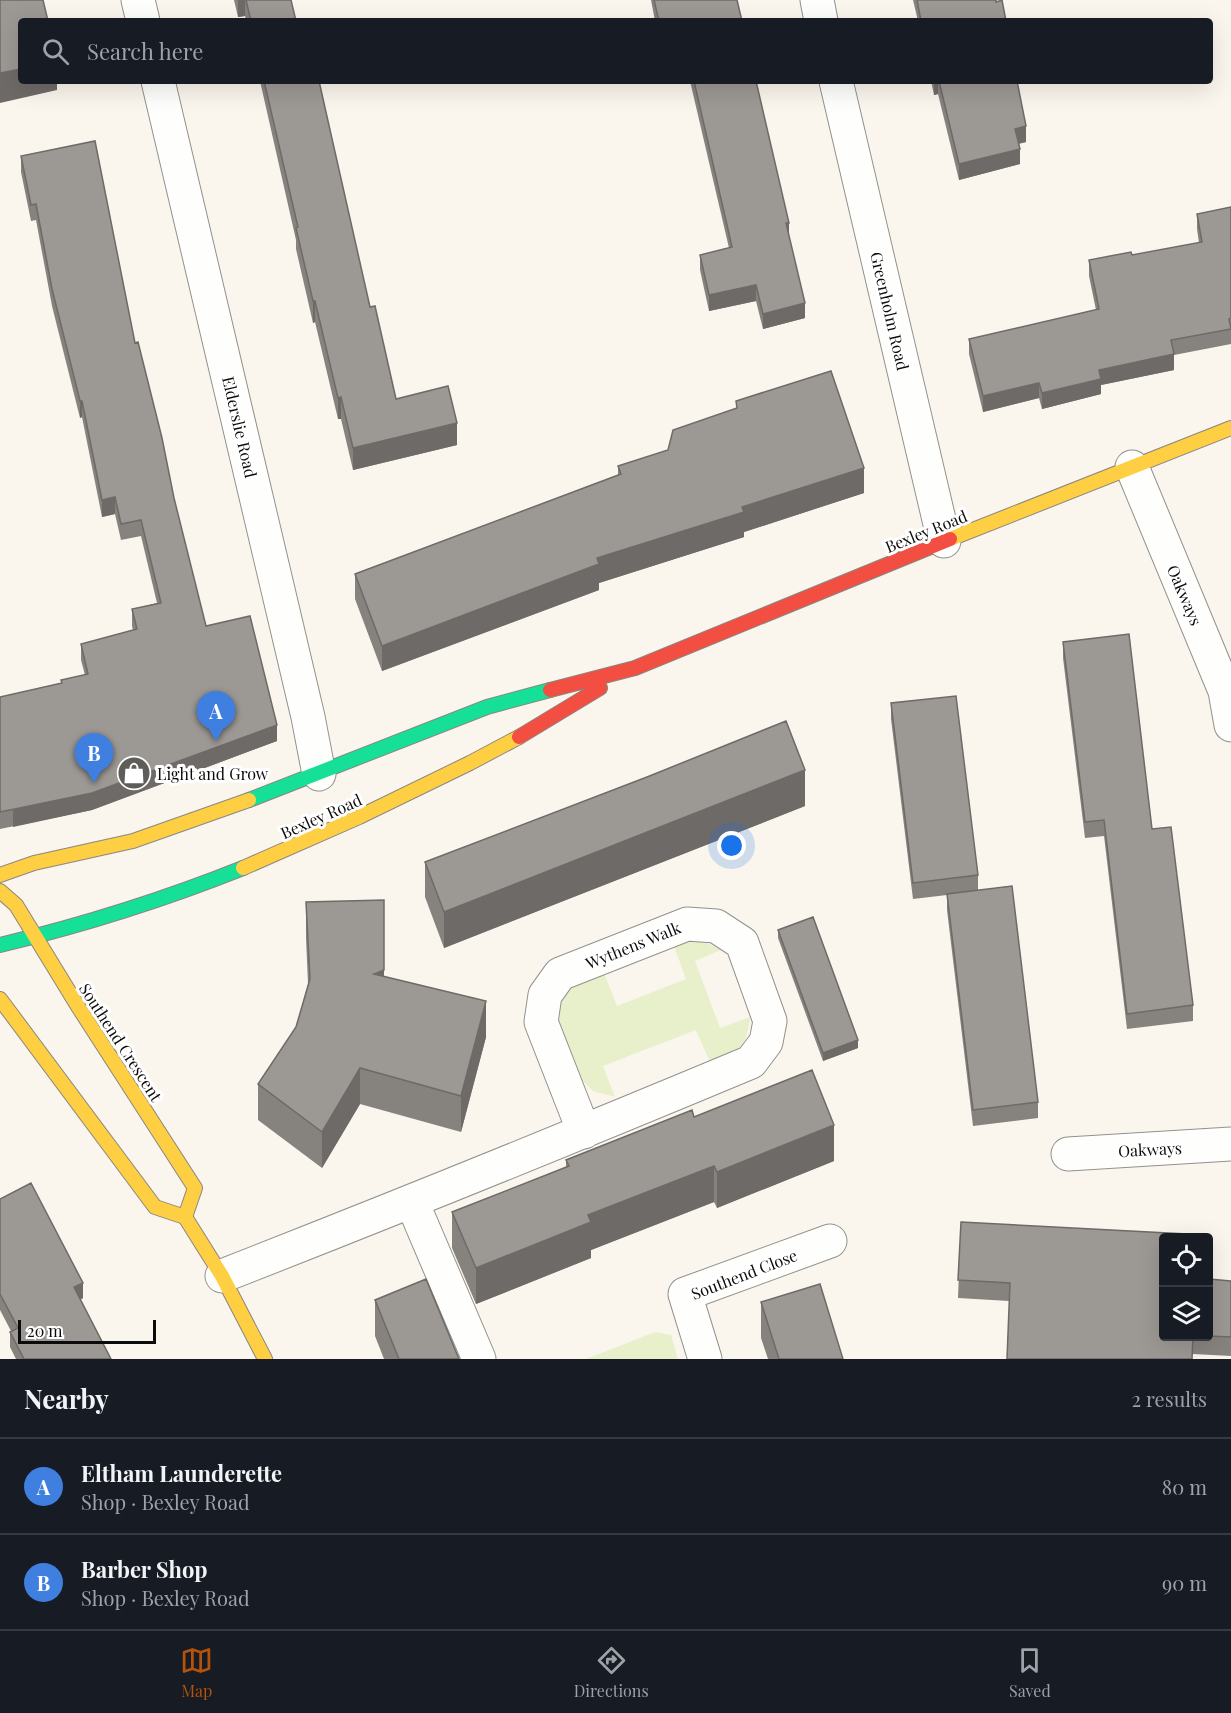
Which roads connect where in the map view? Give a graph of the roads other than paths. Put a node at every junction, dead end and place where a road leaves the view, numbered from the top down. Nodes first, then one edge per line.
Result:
1 (138, 0) edge
2 (817, 0) edge
3 (142, 18) edge
4 (821, 18) edge
5 (159, 84) edge
6 (837, 84) edge
7 (1231, 428) edge
8 (1132, 467) junction
9 (944, 541) junction
10 (635, 668) junction
11 (1231, 724) edge
12 (318, 774) junction
13 (0, 875) edge
14 (0, 891) edge
15 (37, 937) junction
16 (0, 945) edge
17 (0, 999) edge
18 (584, 1132) junction
19 (1231, 1144) edge
20 (1068, 1154) dead end
21 (412, 1202) junction
22 (185, 1217) junction
23 (830, 1241) dead end
24 (222, 1276) junction
25 (265, 1359) edge
26 (479, 1359) edge
27 (705, 1359) edge

1 - 3 street
2 - 4 street
5 - 12 street, Elderslie Road
6 - 9 street, Greenholm Road
7 - 8 main road, Bexley Road
8 - 9 main road, Bexley Road
8 - 11 street, Oakways
9 - 10 main road, Bexley Road
10 - 12 main road, Bexley Road
10 - 15 main road, Bexley Road
12 - 13 main road, Bexley Road
14 - 15 main road, Southend Crescent
15 - 16 main road, Bexley Road
15 - 22 main road, Southend Crescent
17 - 22 main road
18 - 18 street, Wythens Walk
18 - 21 street, Wythens Walk
19 - 20 street, Oakways
21 - 24 street, Wythens Walk
21 - 26 street
22 - 24 main road
23 - 27 street, Southend Close
24 - 25 main road

